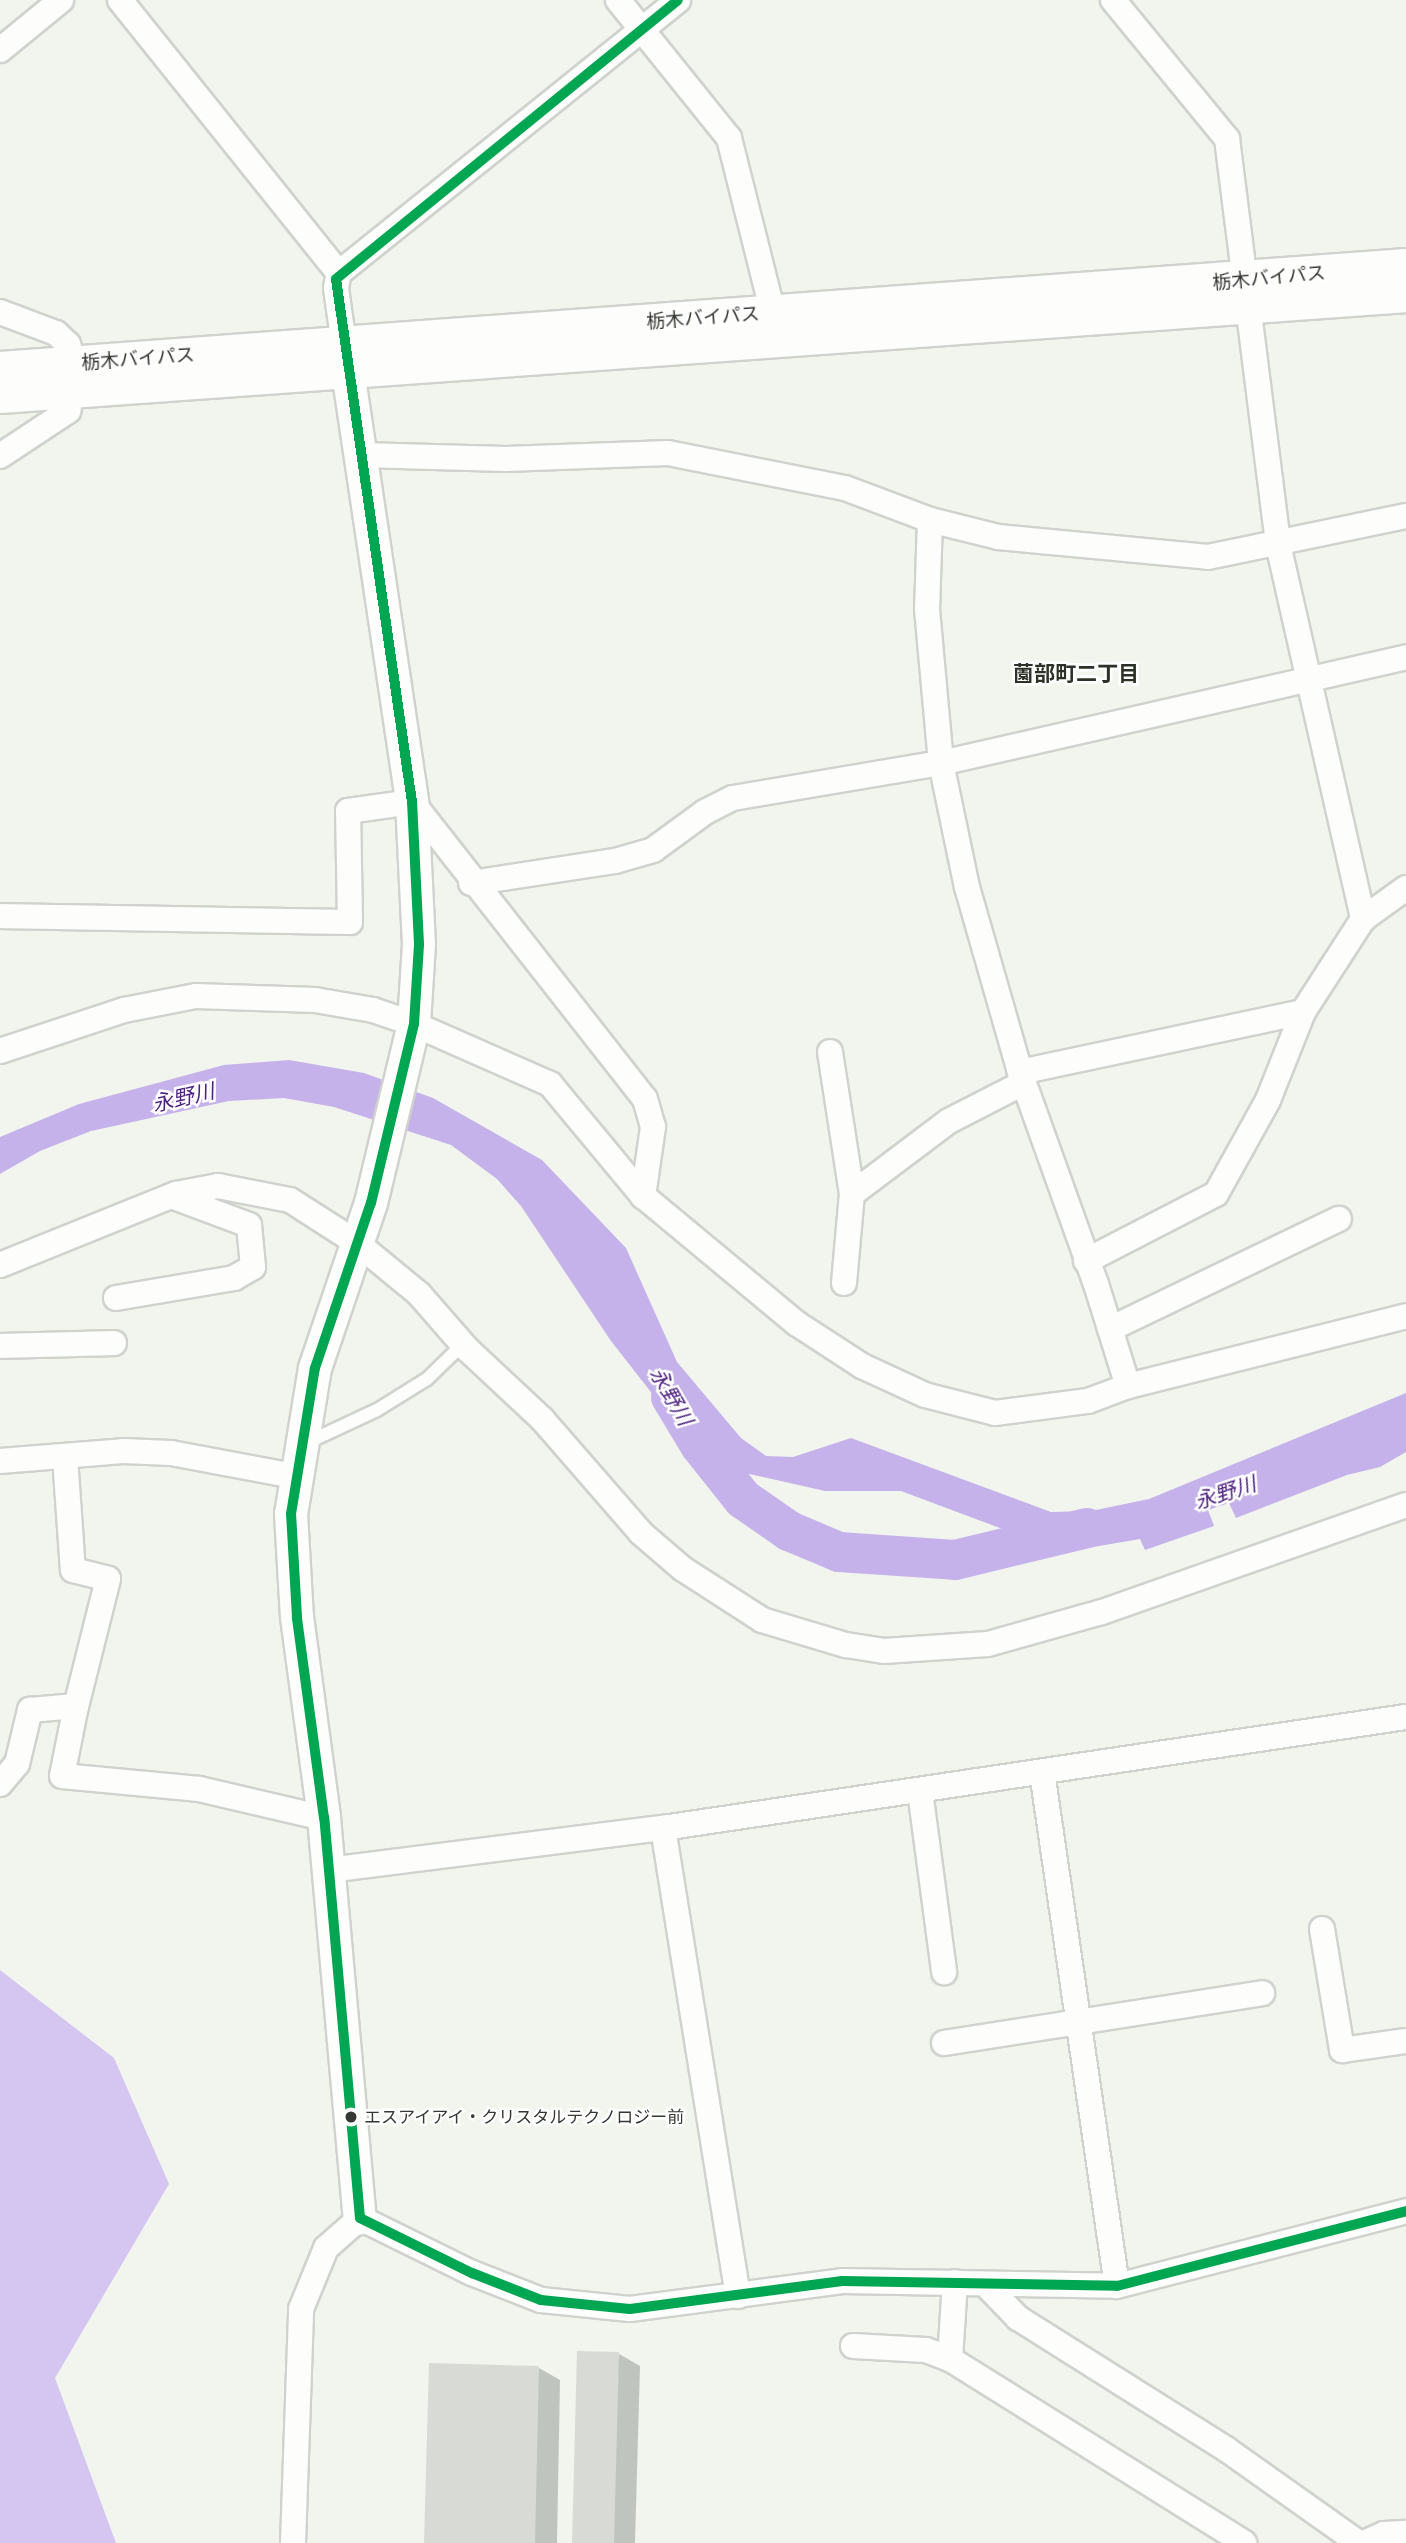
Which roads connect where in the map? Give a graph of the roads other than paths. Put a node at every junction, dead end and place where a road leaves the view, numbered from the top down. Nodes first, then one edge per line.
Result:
1 (61, 0) edge
2 (120, 0) edge
3 (618, 0) edge
4 (678, 0) edge
5 (1113, 0) edge
6 (642, 29) junction
7 (0, 50) edge
8 (1406, 266) edge
9 (339, 273) junction
10 (1248, 293) junction
11 (1406, 295) edge
12 (0, 312) edge
13 (773, 313) junction
14 (347, 359) junction
15 (0, 369) edge
16 (73, 377) junction
17 (0, 394) edge
18 (361, 455) junction
19 (0, 456) edge
20 (1406, 516) edge
21 (930, 520) junction
22 (1278, 544) junction
23 (1406, 657) edge
24 (1307, 678) junction
25 (941, 763) junction
26 (412, 802) junction
27 (471, 883) junction
28 (1406, 888) edge
29 (0, 916) edge
30 (1363, 919) junction
31 (1303, 1012) junction
32 (412, 1032) junction
33 (0, 1051) edge
34 (830, 1052) dead end
35 (1021, 1078) junction
36 (852, 1194) junction
37 (171, 1196) junction
38 (643, 1196) junction
39 (1339, 1219) dead end
40 (357, 1243) junction
41 (1086, 1261) junction
42 (0, 1265) edge
43 (844, 1283) dead end
44 (116, 1298) dead end
45 (1406, 1316) edge
46 (1110, 1329) junction
47 (114, 1343) dead end
48 (463, 1344) junction
49 (0, 1346) edge
50 (1128, 1386) junction
51 (65, 1457) junction
52 (0, 1461) edge
53 (296, 1461) junction
54 (1406, 1505) edge
55 (76, 1706) junction
56 (1406, 1717) edge
57 (1042, 1772) junction
58 (0, 1784) edge
59 (920, 1791) junction
60 (324, 1818) junction
61 (663, 1828) junction
62 (329, 1870) junction
63 (1322, 1929) dead end
64 (944, 1972) dead end
65 (1262, 1993) dead end
66 (1079, 2022) junction
67 (1406, 2041) edge
68 (944, 2043) dead end
69 (1406, 2211) edge
70 (360, 2218) junction
71 (955, 2282) junction
72 (986, 2285) junction
73 (1117, 2286) junction
74 (738, 2296) junction
75 (853, 2346) dead end
76 (950, 2359) junction
77 (1406, 2533) edge
78 (293, 2543) edge
79 (1244, 2543) edge
80 (1359, 2543) edge
81 (1364, 2543) edge

1 - 7 street
2 - 9 street
3 - 6 street
4 - 6 street
5 - 10 street
6 - 9 street
6 - 13 street
8 - 10 main road, 栃木バイパス
9 - 14 street
10 - 11 main road, 栃木バイパス
10 - 13 main road, 栃木バイパス
10 - 14 main road, 栃木バイパス
10 - 22 street
12 - 16 street
13 - 14 main road, 栃木バイパス
14 - 16 main road, 栃木バイパス
14 - 18 street
15 - 16 main road, 栃木バイパス
16 - 17 main road, 栃木バイパス
16 - 19 street
18 - 21 street
18 - 26 street
20 - 22 street
21 - 22 street
21 - 25 street
22 - 24 street
23 - 24 street
24 - 25 street
24 - 30 street
25 - 27 street
25 - 35 street
26 - 27 street
26 - 29 street
26 - 32 street
27 - 38 street
28 - 30 street
30 - 31 street
31 - 35 street
31 - 41 street
32 - 33 street
32 - 38 street
32 - 40 street
34 - 36 street
35 - 36 street
35 - 41 street
36 - 43 street
37 - 40 street
37 - 42 street
37 - 44 street
38 - 50 street
39 - 46 street
40 - 48 street
40 - 53 street
41 - 46 street
45 - 50 street
46 - 50 street
47 - 49 street
48 - 53 lane
48 - 54 street
51 - 52 street
51 - 53 street
51 - 55 street
53 - 60 street
55 - 58 street
55 - 60 street
56 - 57 street
57 - 59 street
57 - 66 street
59 - 61 street
59 - 64 street
60 - 62 street
61 - 62 street
61 - 74 street
62 - 70 street
63 - 67 street
65 - 66 street
66 - 68 street
66 - 73 street
69 - 73 street
70 - 74 street
70 - 78 street
71 - 72 street
71 - 74 street
71 - 76 street
72 - 73 street
72 - 80 street
75 - 76 street
76 - 79 street
77 - 81 street

